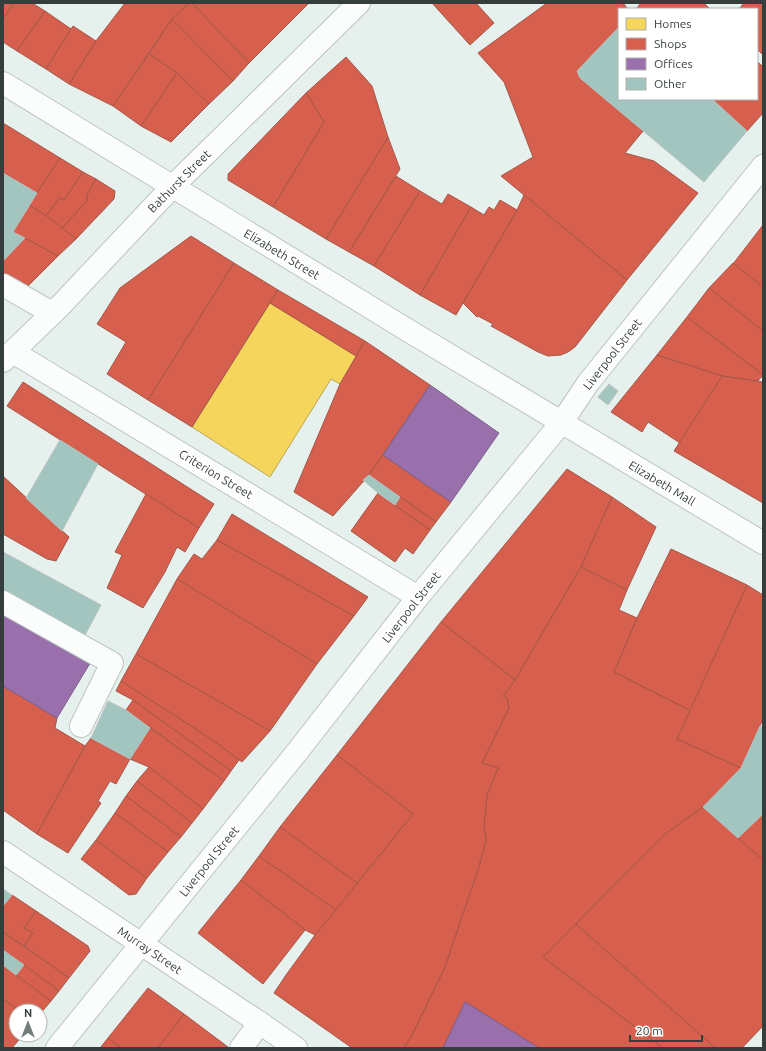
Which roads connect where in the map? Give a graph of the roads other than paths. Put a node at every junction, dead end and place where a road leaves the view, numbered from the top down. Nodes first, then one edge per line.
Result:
1 (359, 3) edge
2 (3, 83) edge
3 (763, 166) edge
4 (172, 187) junction
5 (3, 285) edge
6 (52, 313) junction
7 (8, 356) edge
8 (562, 422) junction
9 (763, 543) edge
10 (418, 597) junction
11 (3, 602) edge
12 (81, 726) dead end
13 (3, 852) edge
14 (141, 944) junction
15 (260, 1023) junction
16 (57, 1048) edge
17 (241, 1048) edge
18 (296, 1048) edge

1 - 4 street, Bathurst Street
2 - 4 street, Elizabeth Street
3 - 8 street, Liverpool Street
4 - 6 street, Bathurst Street
4 - 8 street, Elizabeth Street
5 - 6 street
6 - 7 street, Bathurst Street
7 - 10 street, Criterion Street
8 - 9 street, Elizabeth Mall
8 - 10 street, Liverpool Street
10 - 14 street, Liverpool Street
11 - 12 street
13 - 14 street, Murray Street
14 - 15 street, Murray Street
14 - 16 street, Liverpool Street
15 - 17 street
15 - 18 street, Murray Street

